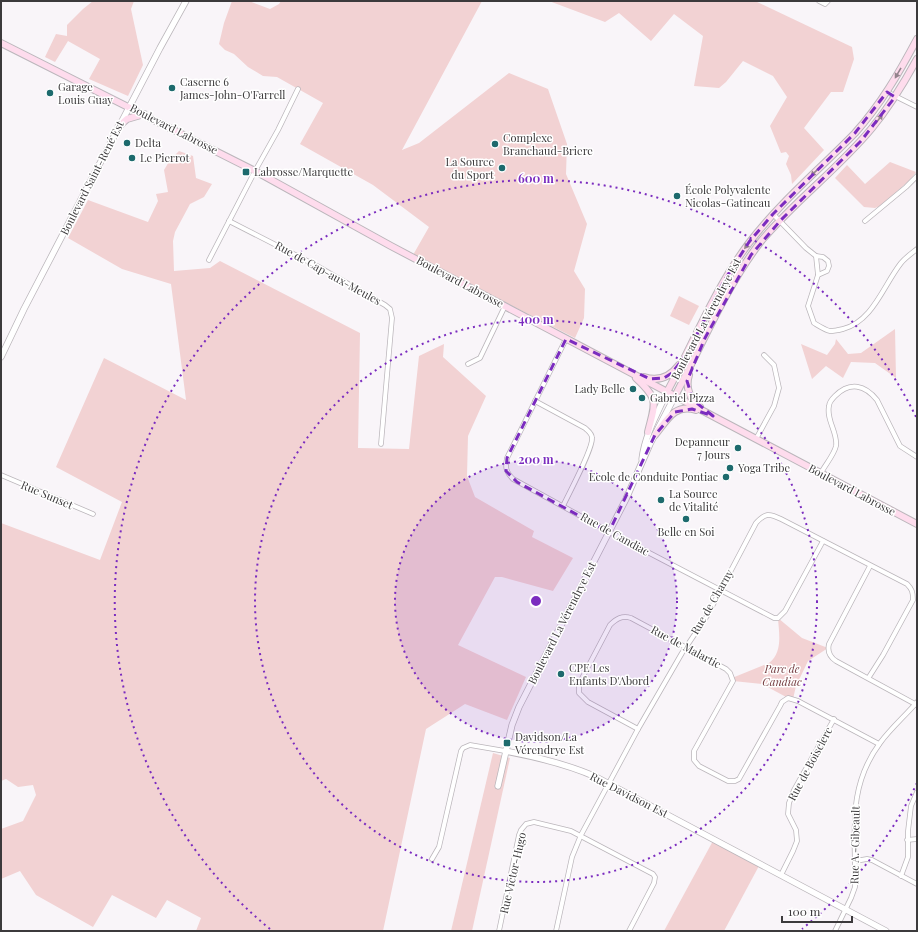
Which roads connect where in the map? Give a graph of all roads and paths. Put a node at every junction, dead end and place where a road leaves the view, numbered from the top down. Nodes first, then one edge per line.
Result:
1 (186, 1) edge
2 (819, 1) edge
3 (828, 1) edge
4 (917, 39) edge
5 (1, 43) edge
6 (917, 59) edge
7 (298, 89) dead end
8 (887, 92) junction
9 (895, 97) junction
10 (129, 107) junction
11 (917, 107) edge
12 (144, 114) junction
13 (119, 126) junction
14 (255, 170) junction
15 (917, 176) edge
16 (773, 214) junction
17 (229, 221) junction
18 (780, 221) junction
19 (865, 221) dead end
20 (917, 249) edge
21 (816, 256) junction
22 (209, 260) dead end
23 (818, 275) junction
24 (505, 306) junction
25 (566, 339) junction
26 (688, 352) junction
27 (764, 355) dead end
28 (1, 358) edge
29 (694, 361) junction
30 (468, 364) dead end
31 (629, 372) junction
32 (668, 392) junction
33 (675, 396) junction
34 (535, 401) junction
35 (713, 416) junction
36 (648, 432) junction
37 (655, 435) junction
38 (756, 439) junction
39 (381, 444) dead end
40 (917, 457) edge
41 (641, 465) junction
42 (821, 473) junction
43 (1, 474) edge
44 (563, 506) junction
45 (93, 514) dead end
46 (917, 524) edge
47 (609, 532) junction
48 (823, 541) junction
49 (870, 566) junction
50 (720, 590) junction
51 (686, 647) junction
52 (868, 677) junction
53 (916, 703) edge
54 (834, 719) junction
55 (638, 729) junction
56 (879, 744) junction
57 (505, 751) junction
58 (607, 783) junction
59 (498, 786) dead end
60 (917, 792) edge
61 (580, 835) junction
62 (917, 839) edge
63 (907, 840) junction
64 (432, 859) dead end
65 (855, 861) junction
66 (781, 875) junction
67 (901, 876) junction
68 (917, 884) edge
69 (846, 910) junction
70 (499, 931) edge
71 (556, 931) edge
72 (629, 931) edge
73 (835, 931) edge
74 (886, 931) edge

1 - 10 street, Boulevard Saint-René Est
2 - 3 street
4 -> 8 main road, Boulevard La Vérendrye Est
5 - 10 main road, Boulevard Labrosse
6 - 9 main road, Boulevard La Vérendrye Est
7 - 14 street
8 - 9 street
8 -> 16 main road, Boulevard La Vérendrye Est
9 - 11 street
18 -> 9 main road, Boulevard La Vérendrye Est
10 - 12 main road, Boulevard Labrosse
10 - 13 street, Boulevard Saint-René Est
12 - 13 main road
12 - 14 main road, Boulevard Labrosse
13 - 28 street, Boulevard Saint-René Est
14 - 17 street
14 - 24 main road, Boulevard Labrosse
15 - 19 street
16 - 18 street
16 -> 26 main road, Boulevard La Vérendrye Est
17 - 22 street
17 - 39 street, Rue de Cap-aux-Meules
18 - 21 street
18 - 29 main road, Boulevard La Vérendrye Est
20 - 23 street
21 - 23 street
21 - 23 street
24 - 25 main road, Boulevard Labrosse
24 - 30 street
25 - 31 main road, Boulevard Labrosse
25 - 34 street, Rue de Candiac
26 - 31 main road
26 - 32 main road, Boulevard La Vérendrye Est
27 - 38 street
29 - 33 main road, Boulevard La Vérendrye Est
29 - 35 main road
31 - 32 main road, Boulevard Labrosse
31 - 36 main road
32 - 33 main road, Boulevard Labrosse
32 - 36 street, Boulevard La Vérendrye Est
33 - 35 main road, Boulevard Labrosse
33 - 37 street, Boulevard La Vérendrye Est
34 - 44 street
34 - 44 street, Rue de Candiac
35 - 37 main road
35 - 38 main road, Boulevard Labrosse
36 - 41 street, Boulevard La Vérendrye Est
37 - 41 street, Boulevard La Vérendrye Est
38 - 42 main road, Boulevard Labrosse
40 - 42 street
41 - 47 street, Boulevard La Vérendrye Est
42 - 46 main road, Boulevard Labrosse
43 - 45 street, Rue Sunset
44 - 47 street, Rue de Candiac
47 - 50 street, Rue de Candiac
47 - 57 street, Boulevard La Vérendrye Est
48 - 49 street, Rue de Charny
48 - 50 street, Rue de Charny
48 - 50 street, Rue de Candiac
49 - 52 street
49 - 52 street, Rue de Charny
50 - 51 street, Rue de Charny
51 - 54 street, Rue de Malartic
51 - 55 street, Rue de Charny
51 - 55 street, Rue de Malartic
52 - 53 street
53 - 56 street, Rue A.-Gibeault
54 - 56 street, Rue de Malartic
54 - 66 street, Rue de Boisclerc
55 - 58 street, Rue de Charny
56 - 65 street, Rue A.-Gibeault
57 - 58 street, Rue Davidson Est
57 - 59 street, Boulevard La Vérendrye Est
57 - 64 street, Rue Davidson Est
58 - 61 street, Rue de Charny
58 - 66 street, Rue Davidson Est
60 - 63 street
61 - 70 street, Rue Victor-Hugo
61 - 71 street, Rue de Charny
61 - 72 street
62 - 63 street
63 - 67 street
65 - 67 street
65 - 69 street, Rue A.-Gibeault
66 - 69 street, Rue Davidson Est
67 - 68 street
69 - 73 street, Rue A.-Gibeault
69 - 74 street, Rue Davidson Est

